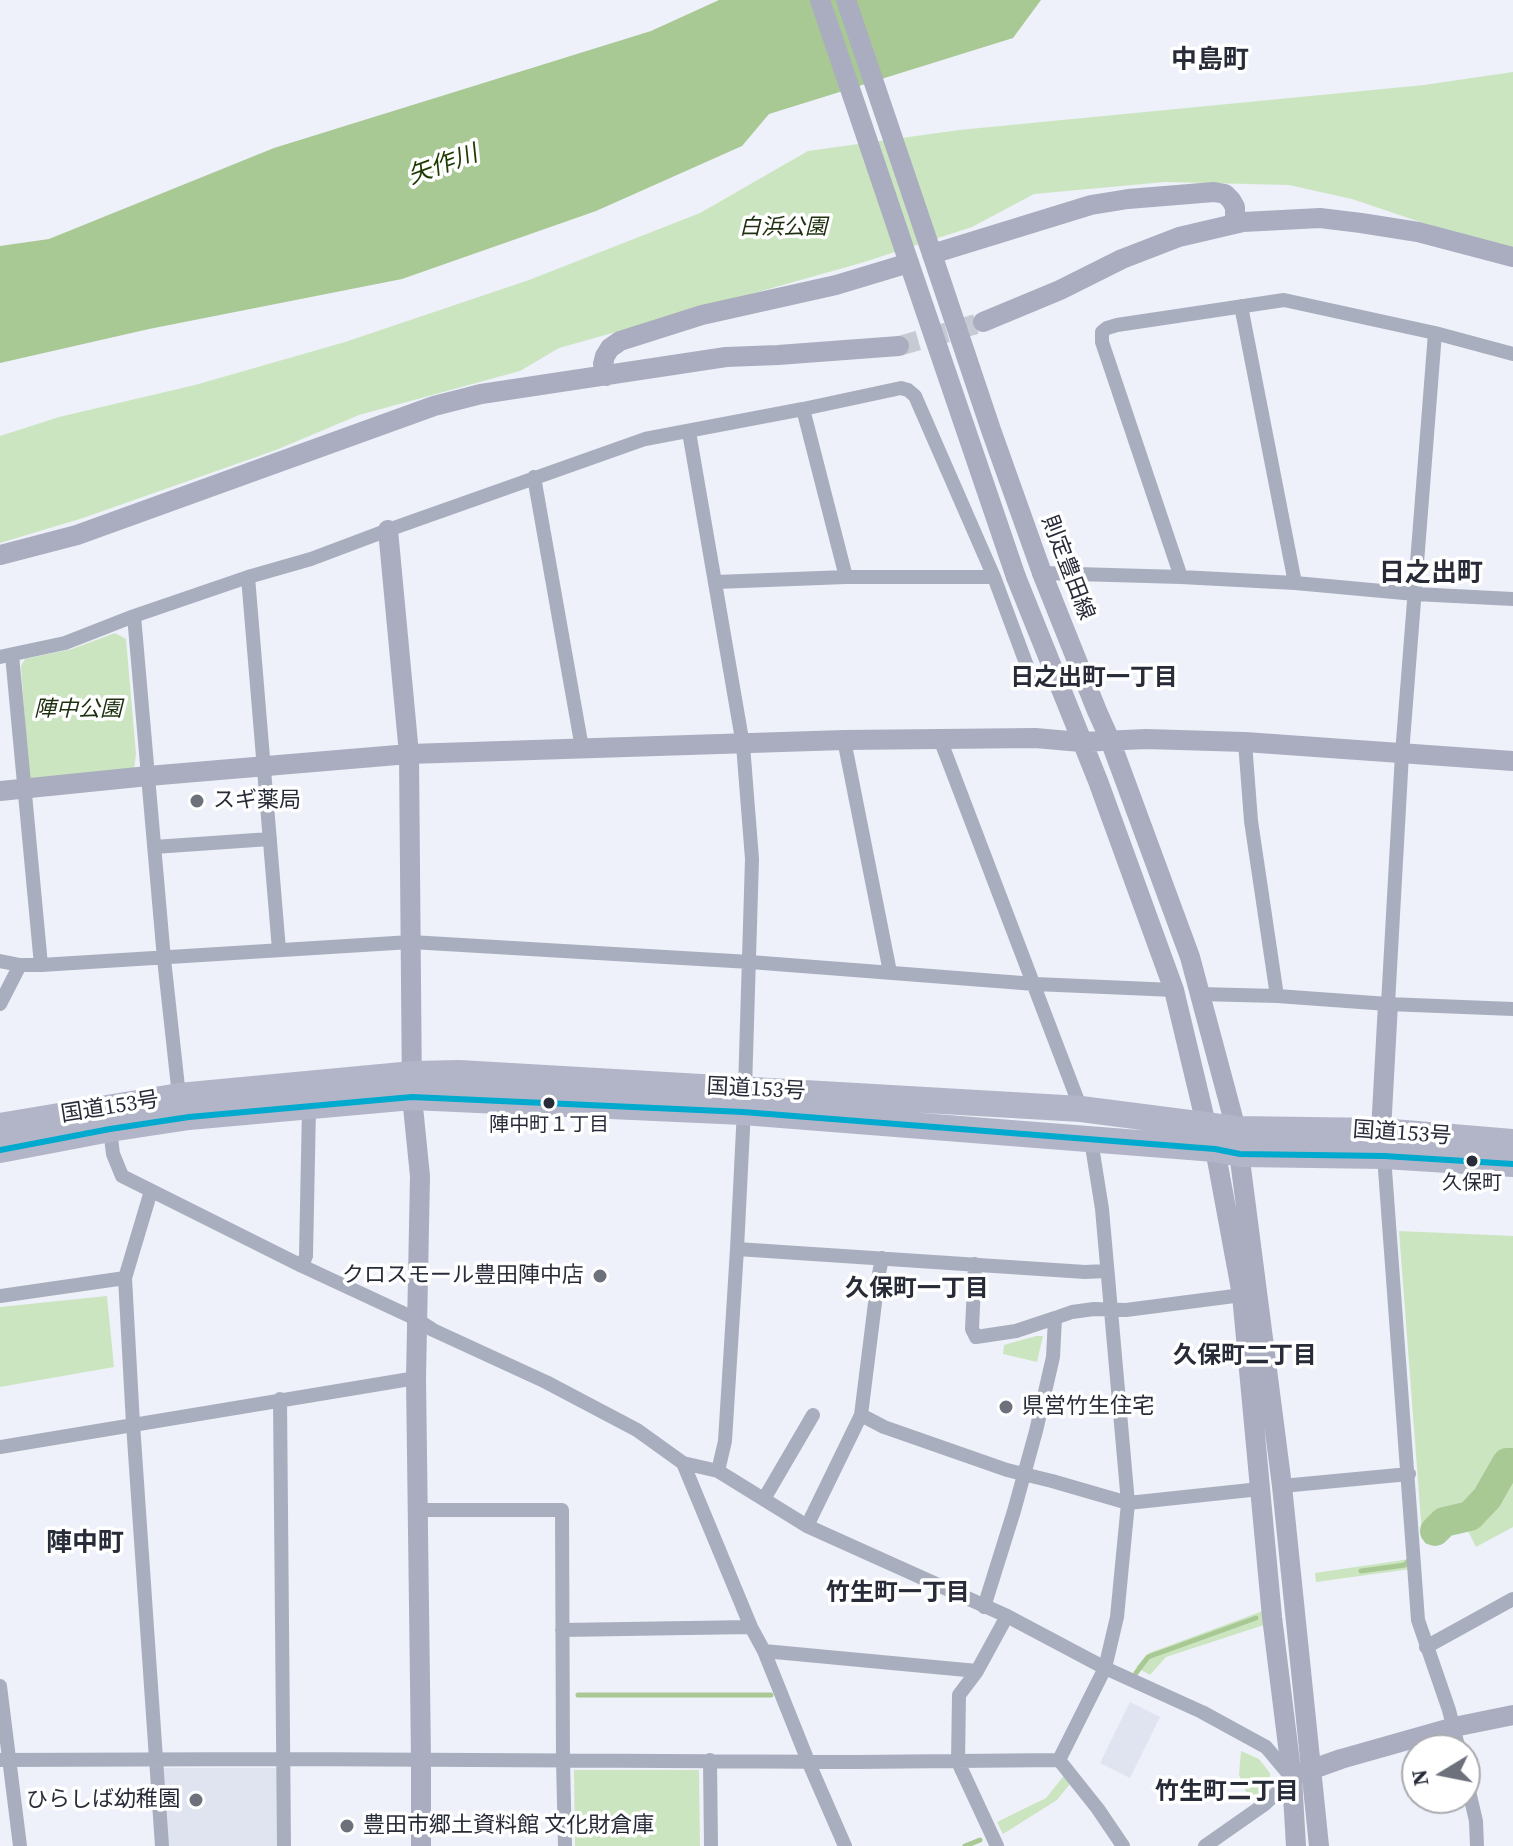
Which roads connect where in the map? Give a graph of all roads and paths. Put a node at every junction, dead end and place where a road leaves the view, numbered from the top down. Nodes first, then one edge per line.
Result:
1 (820, 0) edge
2 (846, 0) edge
3 (1235, 223) junction
4 (932, 254) junction
5 (1513, 257) edge
6 (909, 263) junction
7 (1241, 306) junction
8 (983, 322) tunnel mouth
9 (1435, 333) junction
10 (899, 346) tunnel mouth
11 (1513, 354) edge
12 (606, 376) junction
13 (803, 409) junction
14 (689, 432) junction
15 (534, 477) junction
16 (388, 530) junction
17 (0, 555) edge
18 (1042, 573) junction
19 (248, 577) junction
20 (846, 577) junction
21 (994, 577) junction
22 (1181, 577) junction
23 (716, 582) junction
24 (1295, 583) junction
25 (1415, 594) junction
26 (1513, 599) edge
27 (134, 616) junction
28 (6, 656) edge
29 (1033, 682) dead end
30 (940, 739) junction
31 (844, 740) junction
32 (1110, 740) junction
33 (1081, 742) junction
34 (1245, 742) junction
35 (743, 745) junction
36 (582, 748) junction
37 (409, 754) junction
38 (1402, 754) junction
39 (1513, 761) edge
40 (264, 766) junction
41 (148, 776) junction
42 (25, 788) junction
43 (0, 791) edge
44 (270, 839) junction
45 (154, 847) junction
46 (411, 942) junction
47 (279, 950) junction
48 (164, 959) junction
49 (0, 961) edge
50 (750, 962) junction
51 (20, 965) junction
52 (41, 965) junction
53 (890, 972) junction
54 (1035, 984) junction
55 (1174, 990) junction
56 (1199, 994) junction
57 (1277, 996) junction
58 (0, 1004) edge
59 (1388, 1004) junction
60 (1513, 1009) edge
61 (413, 1086) junction
62 (179, 1096) junction
63 (744, 1101) junction
64 (309, 1107) junction
65 (1081, 1109) junction
66 (1206, 1124) junction
67 (0, 1126) edge
68 (110, 1129) junction
69 (1091, 1140) junction
70 (1513, 1142) edge
71 (1382, 1143) junction
72 (1230, 1144) junction
73 (0, 1150) edge
74 (1513, 1164) edge
75 (151, 1191) junction
76 (737, 1249) junction
77 (882, 1258) junction
78 (975, 1264) junction
79 (302, 1266) junction
80 (1106, 1271) junction
81 (125, 1278) junction
82 (1242, 1295) junction
83 (0, 1296) edge
84 (1110, 1309) junction
85 (1055, 1318) junction
86 (416, 1319) junction
87 (416, 1378) junction
88 (280, 1399) junction
89 (813, 1415) dead end
90 (861, 1415) junction
91 (133, 1424) junction
92 (0, 1447) edge
93 (683, 1463) junction
94 (718, 1471) junction
95 (1409, 1474) junction
96 (1023, 1475) junction
97 (1282, 1486) junction
98 (1260, 1489) junction
99 (764, 1499) junction
100 (1128, 1503) junction
101 (417, 1510) junction
102 (807, 1526) junction
103 (1513, 1599) edge
104 (984, 1607) junction
105 (1007, 1616) junction
106 (751, 1627) junction
107 (562, 1630) junction
108 (1426, 1647) junction
109 (764, 1651) junction
110 (1105, 1668) junction
111 (977, 1671) junction
112 (0, 1686) edge
113 (1513, 1715) edge
114 (1454, 1727) junction
115 (1456, 1734) edge
116 (157, 1759) junction
117 (283, 1759) junction
118 (421, 1759) junction
119 (5, 1760) edge
120 (563, 1760) junction
121 (710, 1760) junction
122 (1059, 1760) junction
123 (808, 1761) junction
124 (958, 1762) junction
125 (1301, 1773) junction
126 (1474, 1814) edge
127 (20, 1846) edge
128 (162, 1846) edge
129 (284, 1846) edge
130 (421, 1846) edge
131 (565, 1846) edge
132 (711, 1846) edge
133 (845, 1846) edge
134 (997, 1846) edge
135 (1123, 1846) edge
136 (1205, 1846) edge
137 (1296, 1846) edge
138 (1319, 1846) edge
139 (1477, 1846) edge

1 - 6 street
2 - 4 street, 則定豊田線
3 - 4 street
3 - 5 street
3 - 8 street
4 - 18 street, 則定豊田線, bridge
6 - 12 street
6 - 33 street, bridge
7 - 9 street
7 - 22 street
7 - 24 street
9 - 11 street
9 - 25 street
10 - 12 street
12 - 17 street
13 - 14 street
13 - 20 street
13 - 21 street
14 - 15 street
14 - 23 street
15 - 16 street
15 - 36 street
16 - 19 street
16 - 37 street
18 - 22 street
18 - 32 street, 則定豊田線
19 - 27 street
19 - 40 street
20 - 21 street
20 - 23 street
21 - 29 street
22 - 24 street
23 - 35 street
24 - 25 street
25 - 26 street
25 - 38 street
27 - 28 street
27 - 41 street
28 - 42 street
30 - 31 street
30 - 33 street
30 - 54 street
31 - 35 street
31 - 53 street
32 - 33 street
32 - 34 street
32 - 56 street, 則定豊田線
33 - 55 street
34 - 38 street
34 - 57 street
35 - 36 street
35 - 50 street
36 - 37 street
37 - 40 street
37 - 46 street
38 - 39 street
38 - 59 street
40 - 41 street
40 - 44 street
41 - 42 street
41 - 45 street
42 - 43 street
42 - 52 street
44 - 45 street
44 - 47 street
45 - 48 street
46 - 47 street
46 - 50 street
46 - 61 street
47 - 48 street
48 - 52 street
48 - 62 street
49 - 51 street
50 - 53 street
50 - 63 street
51 - 52 street
51 - 58 street
53 - 54 street
54 - 55 street
54 - 65 street
55 - 66 street
56 - 57 street
56 - 72 street, 則定豊田線
57 - 59 street
59 - 60 street
59 - 71 street
61 - 62 highway, 国道153号
61 - 63 highway, 国道153号
61 - 64 highway, 国道153号
61 - 86 street
62 - 67 highway, 国道153号
63 - 65 highway, 国道153号
63 - 69 highway, 国道153号
63 - 76 street
64 - 68 highway, 国道153号
64 - 79 street
65 - 66 highway, 国道153号
66 - 72 highway, 国道153号
68 - 73 highway, 国道153号
68 - 75 street
69 - 72 highway, 国道153号
69 - 80 street
70 - 71 highway, 国道153号
71 - 72 highway, 国道153号
71 - 74 highway, 国道153号
71 - 95 street
72 - 82 street
72 - 97 street
75 - 79 street
75 - 81 street
76 - 77 street
76 - 94 street
77 - 78 street
77 - 90 street
78 - 80 street
78 - 85 street
79 - 86 street
80 - 84 street
81 - 83 street
81 - 91 street
82 - 84 street
82 - 98 street
84 - 85 street
84 - 100 street
85 - 96 street
86 - 87 street
86 - 93 street
87 - 88 street
87 - 101 street
88 - 91 street
88 - 117 street
89 - 99 street
90 - 96 street
90 - 102 street
91 - 92 street
91 - 116 street
93 - 94 street
93 - 106 street
94 - 99 street
95 - 97 street
95 - 108 street
96 - 100 street
96 - 104 street
97 - 125 street
98 - 100 street
98 - 125 street
99 - 102 street
100 - 110 street
101 - 107 street
101 - 118 street
102 - 104 street
103 - 108 street
104 - 105 street
105 - 110 street
105 - 111 street
106 - 107 street
106 - 109 street
107 - 120 street
108 - 114 street
109 - 111 street
109 - 123 street
110 - 122 street
110 - 125 street
111 - 124 street
112 - 119 street
113 - 114 street
114 - 115 street
114 - 125 street
116 - 117 street
116 - 119 street
116 - 128 street
117 - 118 street
117 - 129 street
118 - 120 street
118 - 130 street
119 - 127 street
120 - 121 street
120 - 131 street
121 - 123 street
121 - 132 street
122 - 124 street
122 - 135 street
123 - 124 street
123 - 133 street
124 - 134 street
125 - 136 street
125 - 137 street
125 - 138 street
126 - 139 street

